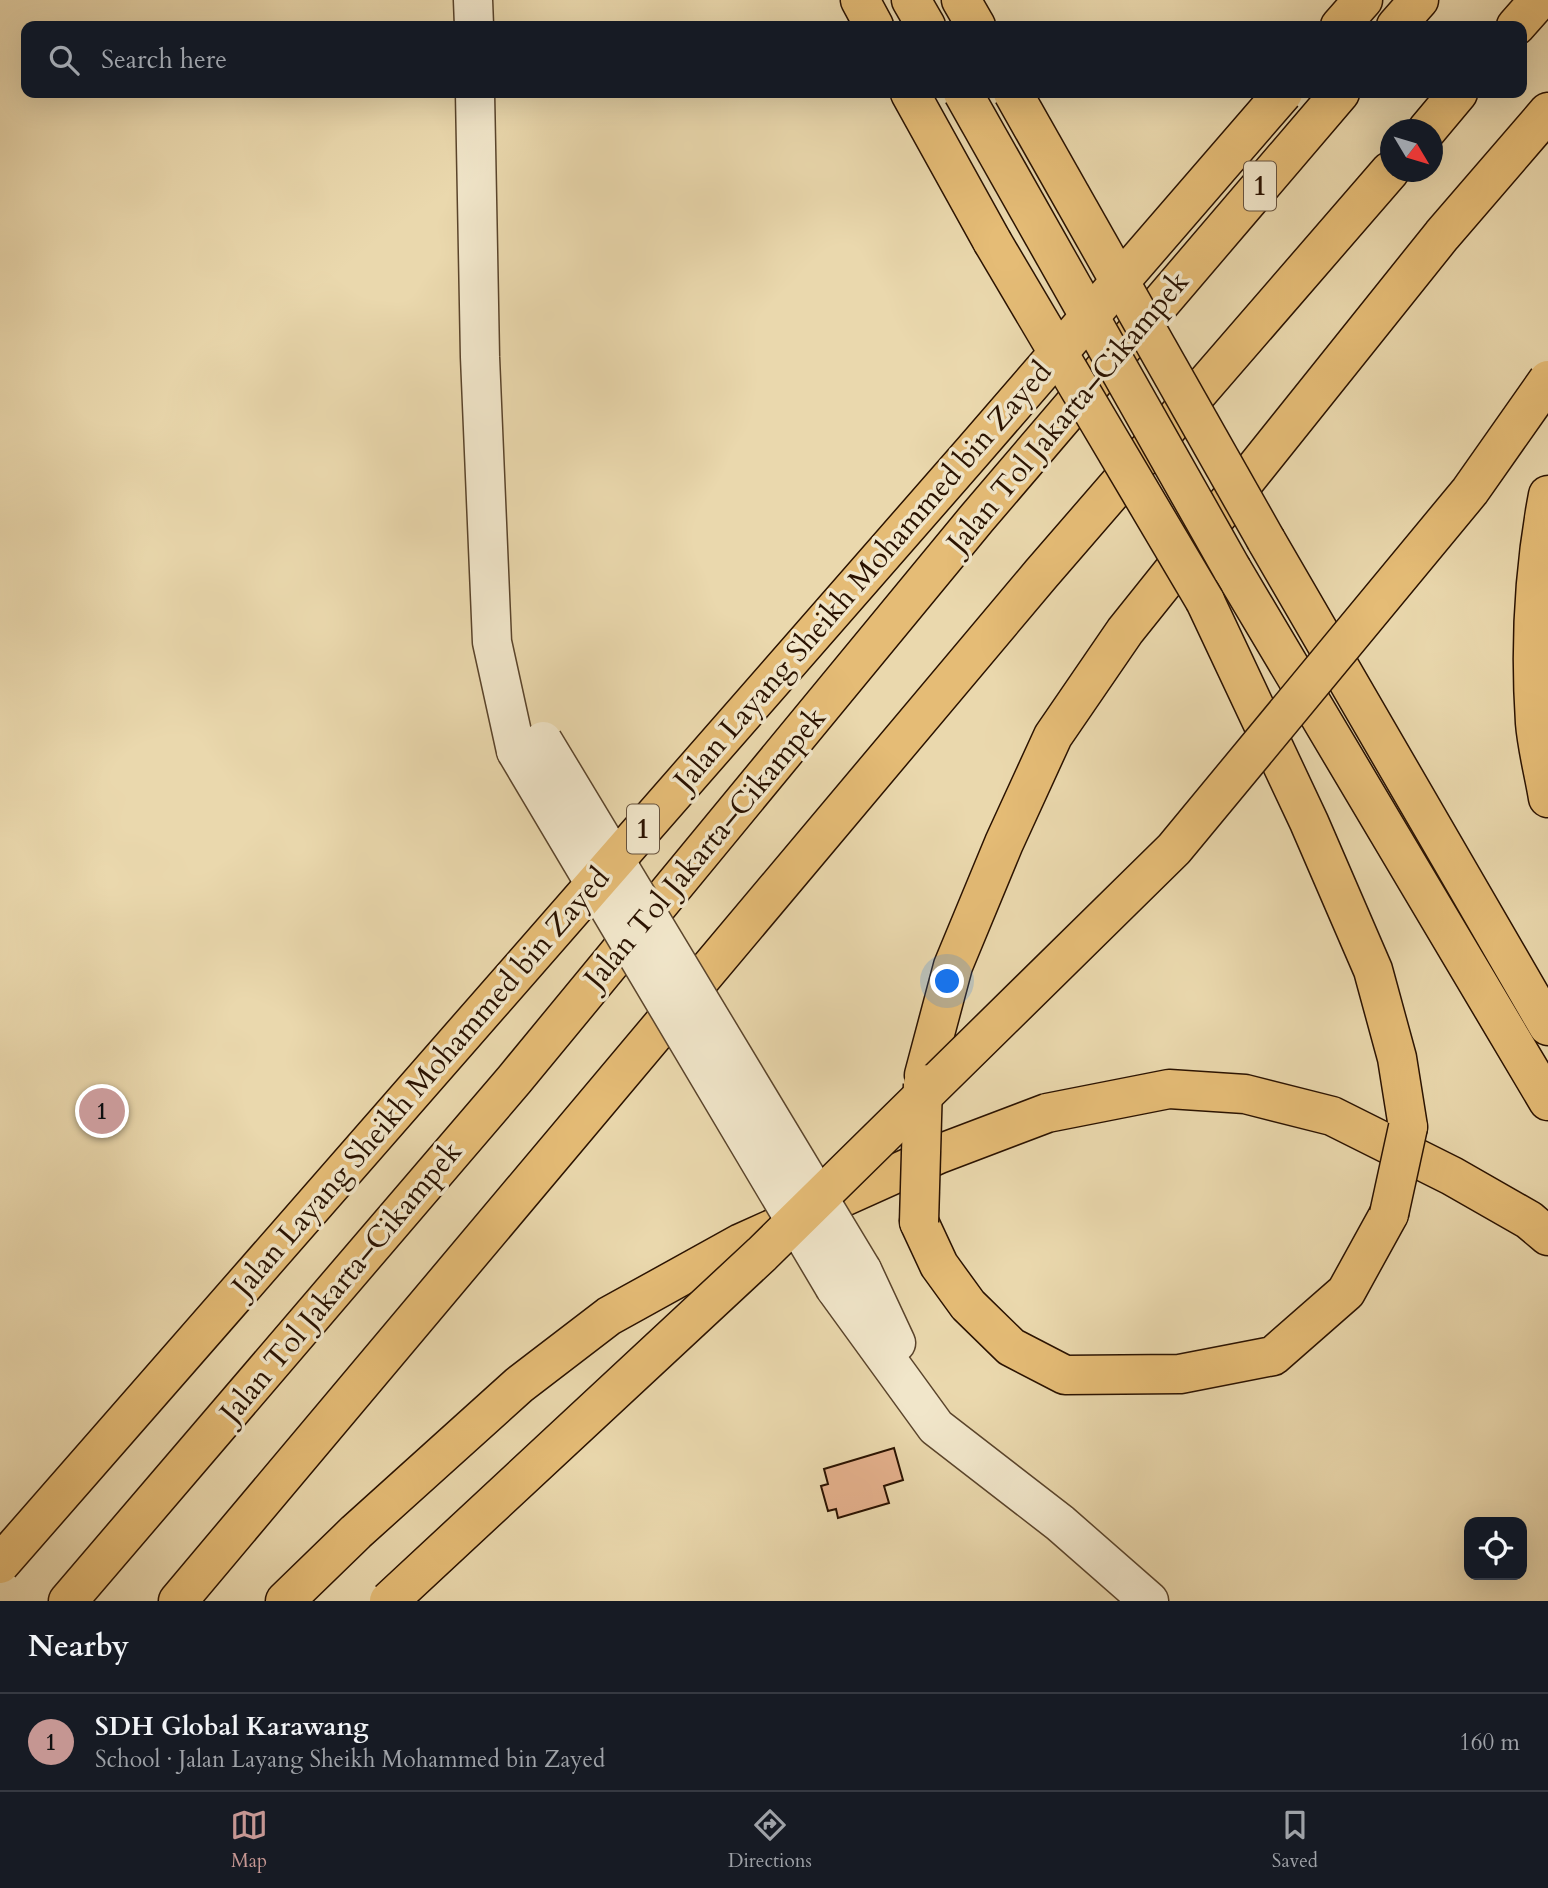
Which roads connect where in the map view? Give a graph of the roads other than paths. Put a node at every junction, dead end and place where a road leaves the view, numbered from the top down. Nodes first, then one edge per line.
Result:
1 (473, 0) edge
2 (860, 0) edge
3 (911, 0) edge
4 (961, 0) edge
5 (1363, 0) edge
6 (1419, 0) edge
7 (1539, 0) edge
8 (474, 21) edge
9 (871, 21) edge
10 (923, 21) edge
11 (973, 21) edge
12 (1344, 21) edge
13 (1400, 21) edge
14 (1520, 21) edge
15 (475, 98) edge
16 (913, 98) edge
17 (966, 98) edge
18 (1016, 98) edge
19 (1279, 98) edge
20 (1336, 98) edge
21 (1454, 98) edge
22 (1548, 112) edge
23 (1436, 119) edge
24 (1381, 182) edge
25 (1548, 380) edge
26 (1548, 495) edge
27 (1181, 561) edge
28 (1181, 561) edge
29 (1181, 561) edge
30 (1181, 561) edge
31 (1548, 798) edge
32 (1548, 1026) edge
33 (1548, 1101) edge
34 (1548, 1236) edge
35 (0, 1564) edge
36 (68, 1601) edge
37 (178, 1601) edge
38 (285, 1601) edge
39 (388, 1601) edge
40 (1149, 1601) edge

1 - 8 street
2 - 9 highway
3 - 10 highway
4 - 11 highway
5 - 12 highway
6 - 13 highway
7 - 14 highway
15 - 40 street, bridge
16 - 27 highway, bridge
17 - 33 highway, bridge
18 - 32 highway, bridge
19 - 35 highway, Jalan Layang Sheikh Mohammed bin Zayed / 1, bridge
20 - 36 highway, Jalan Tol Jakarta–Cikampek / 1
21 - 23 highway
22 - 30 highway, bridge
24 - 37 highway
25 - 39 highway, bridge
26 - 31 highway
28 - 29 highway, bridge
34 - 38 highway

